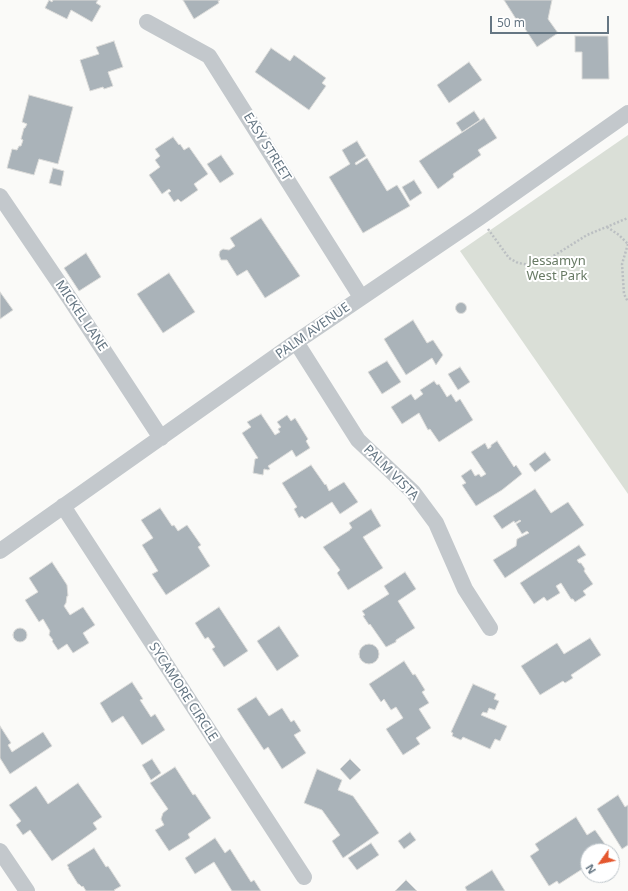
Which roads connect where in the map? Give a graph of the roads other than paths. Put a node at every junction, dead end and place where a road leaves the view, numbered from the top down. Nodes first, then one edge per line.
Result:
1 (147, 22) dead end
2 (628, 113) edge
3 (0, 196) edge
4 (362, 297) junction
5 (296, 342) junction
6 (161, 438) junction
7 (63, 506) junction
8 (0, 550) edge
9 (490, 628) dead end
10 (0, 851) edge
11 (304, 877) dead end
12 (27, 891) edge

1 - 4 street, EASY STREET
2 - 4 street, PALM AVENUE
3 - 6 street, MICKEL LANE
4 - 5 street, PALM AVENUE
5 - 6 street, PALM AVENUE
5 - 9 street, PALM VISTA
6 - 7 street, PALM AVENUE
7 - 8 street, PALM AVENUE
7 - 11 street, SYCAMORE CIRCLE
10 - 12 street

